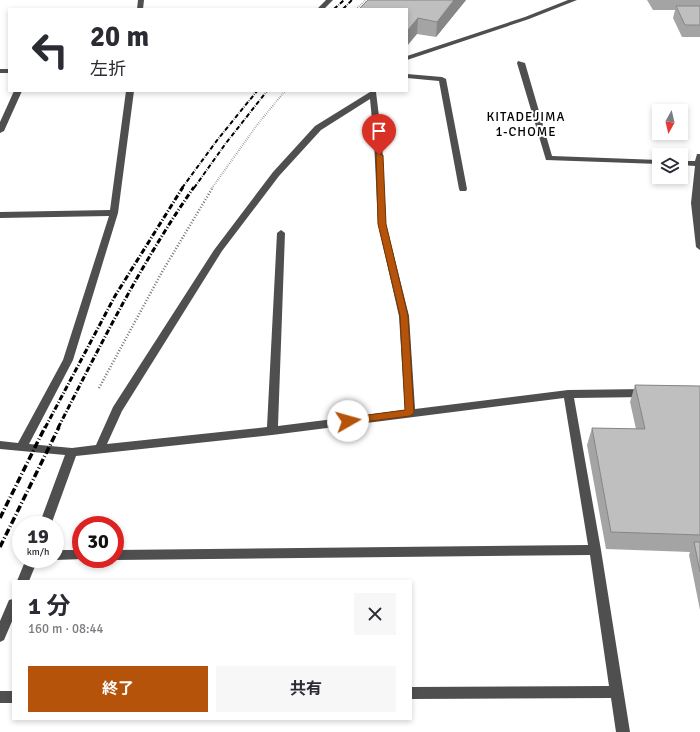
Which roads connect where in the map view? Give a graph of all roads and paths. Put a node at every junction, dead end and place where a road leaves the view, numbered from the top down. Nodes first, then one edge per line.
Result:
1 (330, 0) edge
2 (366, 0) edge
3 (574, 0) edge
4 (321, 8) edge
5 (357, 8) edge
6 (408, 58) edge
7 (521, 64) dead end
8 (408, 76) edge
9 (18, 92) edge
10 (130, 92) edge
11 (284, 92) edge
12 (375, 92) edge
13 (0, 131) edge
14 (700, 160) edge
15 (652, 162) edge
16 (688, 162) edge
17 (463, 189) dead end
18 (114, 213) junction
19 (0, 215) edge
20 (281, 233) dead end
21 (700, 247) edge
22 (99, 388) dead end
23 (653, 392) edge
24 (568, 394) junction
25 (410, 413) junction
26 (272, 430) junction
27 (0, 446) edge
28 (22, 448) junction
29 (100, 449) junction
30 (72, 452) junction
31 (48, 516) edge
32 (595, 550) junction
33 (124, 554) edge
34 (28, 568) edge
35 (23, 580) edge
36 (12, 606) edge
37 (0, 636) edge
38 (617, 692) junction
39 (412, 693) edge
40 (0, 697) edge
41 (12, 697) edge
42 (623, 732) edge

1 - 4 street
2 - 5 path
3 - 6 street
7 - 15 street
8 - 17 street
9 - 13 street
10 - 18 street
11 - 22 path
12 - 25 street
12 - 29 street
14 - 16 street
14 - 21 street
18 - 19 street
18 - 28 street
20 - 26 street
23 - 24 street
24 - 25 street
24 - 32 street
25 - 26 street
26 - 29 street
27 - 28 street
28 - 30 street
29 - 30 street
30 - 31 street
32 - 33 street
32 - 38 street
34 - 35 street
36 - 37 street
38 - 39 street
38 - 42 street
40 - 41 street

